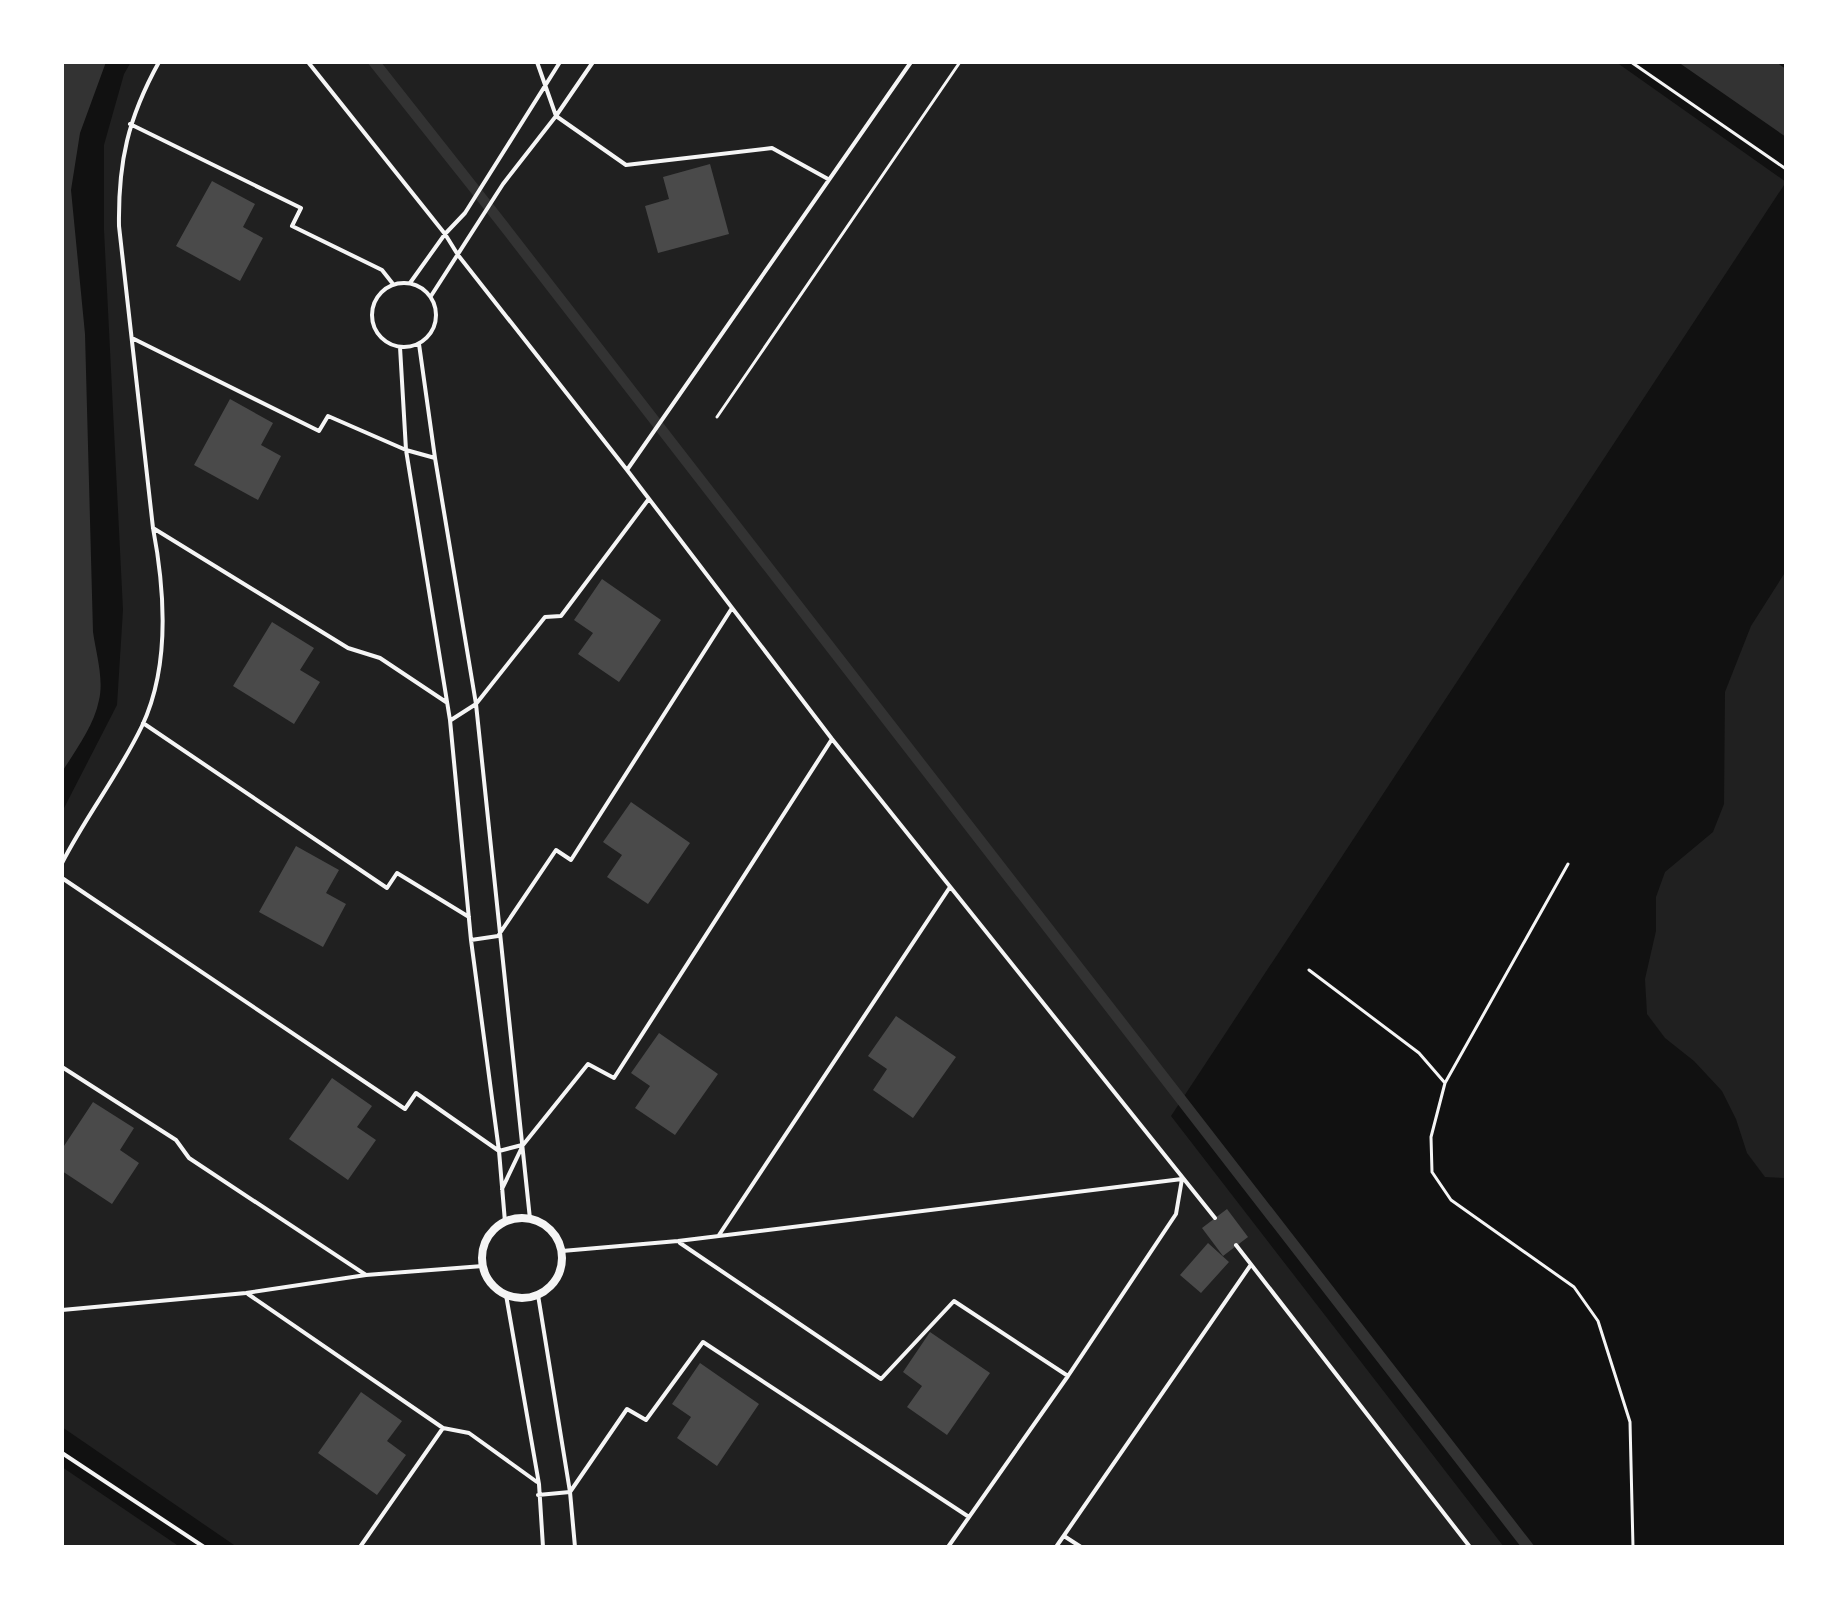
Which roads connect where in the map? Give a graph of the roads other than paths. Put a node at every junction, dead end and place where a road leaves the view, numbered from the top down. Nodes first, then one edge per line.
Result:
1 (159, 62) edge
2 (308, 62) edge
3 (537, 62) edge
4 (560, 62) edge
5 (593, 62) edge
6 (911, 62) edge
7 (544, 85) junction
8 (556, 116) junction
9 (130, 124) junction
10 (828, 179) junction
11 (445, 234) junction
12 (458, 255) junction
13 (410, 283) junction
14 (393, 284) junction
15 (431, 296) junction
16 (132, 338) junction
17 (419, 344) junction
18 (400, 347) junction
19 (406, 450) junction
20 (435, 458) junction
21 (627, 470) junction
22 (648, 500) junction
23 (153, 528) junction
24 (732, 608) junction
25 (447, 702) junction
26 (476, 704) junction
27 (450, 720) junction
28 (143, 723) junction
29 (832, 739) junction
30 (62, 863) edge
31 (62, 878) edge
32 (950, 887) junction
33 (469, 917) junction
34 (498, 936) junction
35 (471, 940) junction
36 (62, 1067) edge
37 (523, 1145) junction
38 (499, 1151) junction
39 (1182, 1179) junction
40 (501, 1190) junction
41 (1215, 1218) dead end
42 (530, 1219) junction
43 (505, 1222) junction
44 (718, 1236) junction
45 (678, 1241) junction
46 (1236, 1245) dead end
47 (562, 1251) junction
48 (1251, 1265) junction
49 (483, 1266) junction
50 (366, 1275) junction
51 (246, 1293) junction
52 (506, 1295) junction
53 (538, 1295) junction
54 (62, 1310) edge
55 (1068, 1376) junction
56 (443, 1428) junction
57 (62, 1453) edge
58 (539, 1484) junction
59 (570, 1492) junction
60 (538, 1495) junction
61 (969, 1517) junction
62 (1064, 1536) junction
63 (204, 1547) edge
64 (360, 1547) edge
65 (543, 1547) edge
66 (575, 1547) edge
67 (948, 1547) edge
68 (1056, 1547) edge
69 (1081, 1547) edge
70 (1470, 1547) edge

1 - 9 lane
2 - 11 lane
3 - 7 lane
4 - 7 lane
5 - 8 lane
6 - 10 lane
7 - 8 lane
7 - 11 lane
8 - 10 lane
8 - 12 lane
9 - 14 lane
9 - 16 lane
10 - 21 lane
11 - 12 lane
11 - 13 lane
12 - 15 lane
12 - 21 lane
13 - 14 lane
13 - 15 lane
14 - 18 lane
15 - 17 lane
16 - 19 lane
16 - 23 lane
17 - 18 lane
17 - 20 lane
18 - 19 lane
19 - 20 lane
19 - 25 lane
20 - 26 lane
21 - 22 lane
22 - 24 lane
22 - 26 lane
23 - 25 lane
23 - 28 lane
24 - 29 lane
24 - 34 lane
25 - 27 lane
26 - 27 lane
26 - 34 lane
27 - 33 lane
28 - 30 lane
28 - 33 lane
29 - 32 lane
29 - 37 lane
31 - 38 lane
32 - 39 lane
32 - 44 lane
33 - 35 lane
34 - 35 lane
34 - 37 lane
35 - 38 lane
36 - 50 lane
37 - 38 lane
37 - 40 lane
37 - 42 lane
38 - 40 lane
39 - 41 lane
39 - 44 lane
39 - 55 lane
40 - 43 lane
42 - 43 street
42 - 47 street
43 - 49 street
44 - 45 lane
45 - 47 lane
45 - 55 lane
46 - 48 lane
47 - 53 street
48 - 62 lane
48 - 70 lane
49 - 50 lane
49 - 52 street
50 - 51 lane
51 - 54 lane
51 - 56 lane
52 - 53 street
52 - 58 lane
53 - 59 lane
55 - 61 lane
56 - 58 lane
56 - 64 lane
57 - 63 lane
58 - 60 lane
59 - 60 lane
59 - 61 lane
59 - 66 lane
60 - 65 lane
61 - 67 lane
62 - 68 lane
62 - 69 lane

